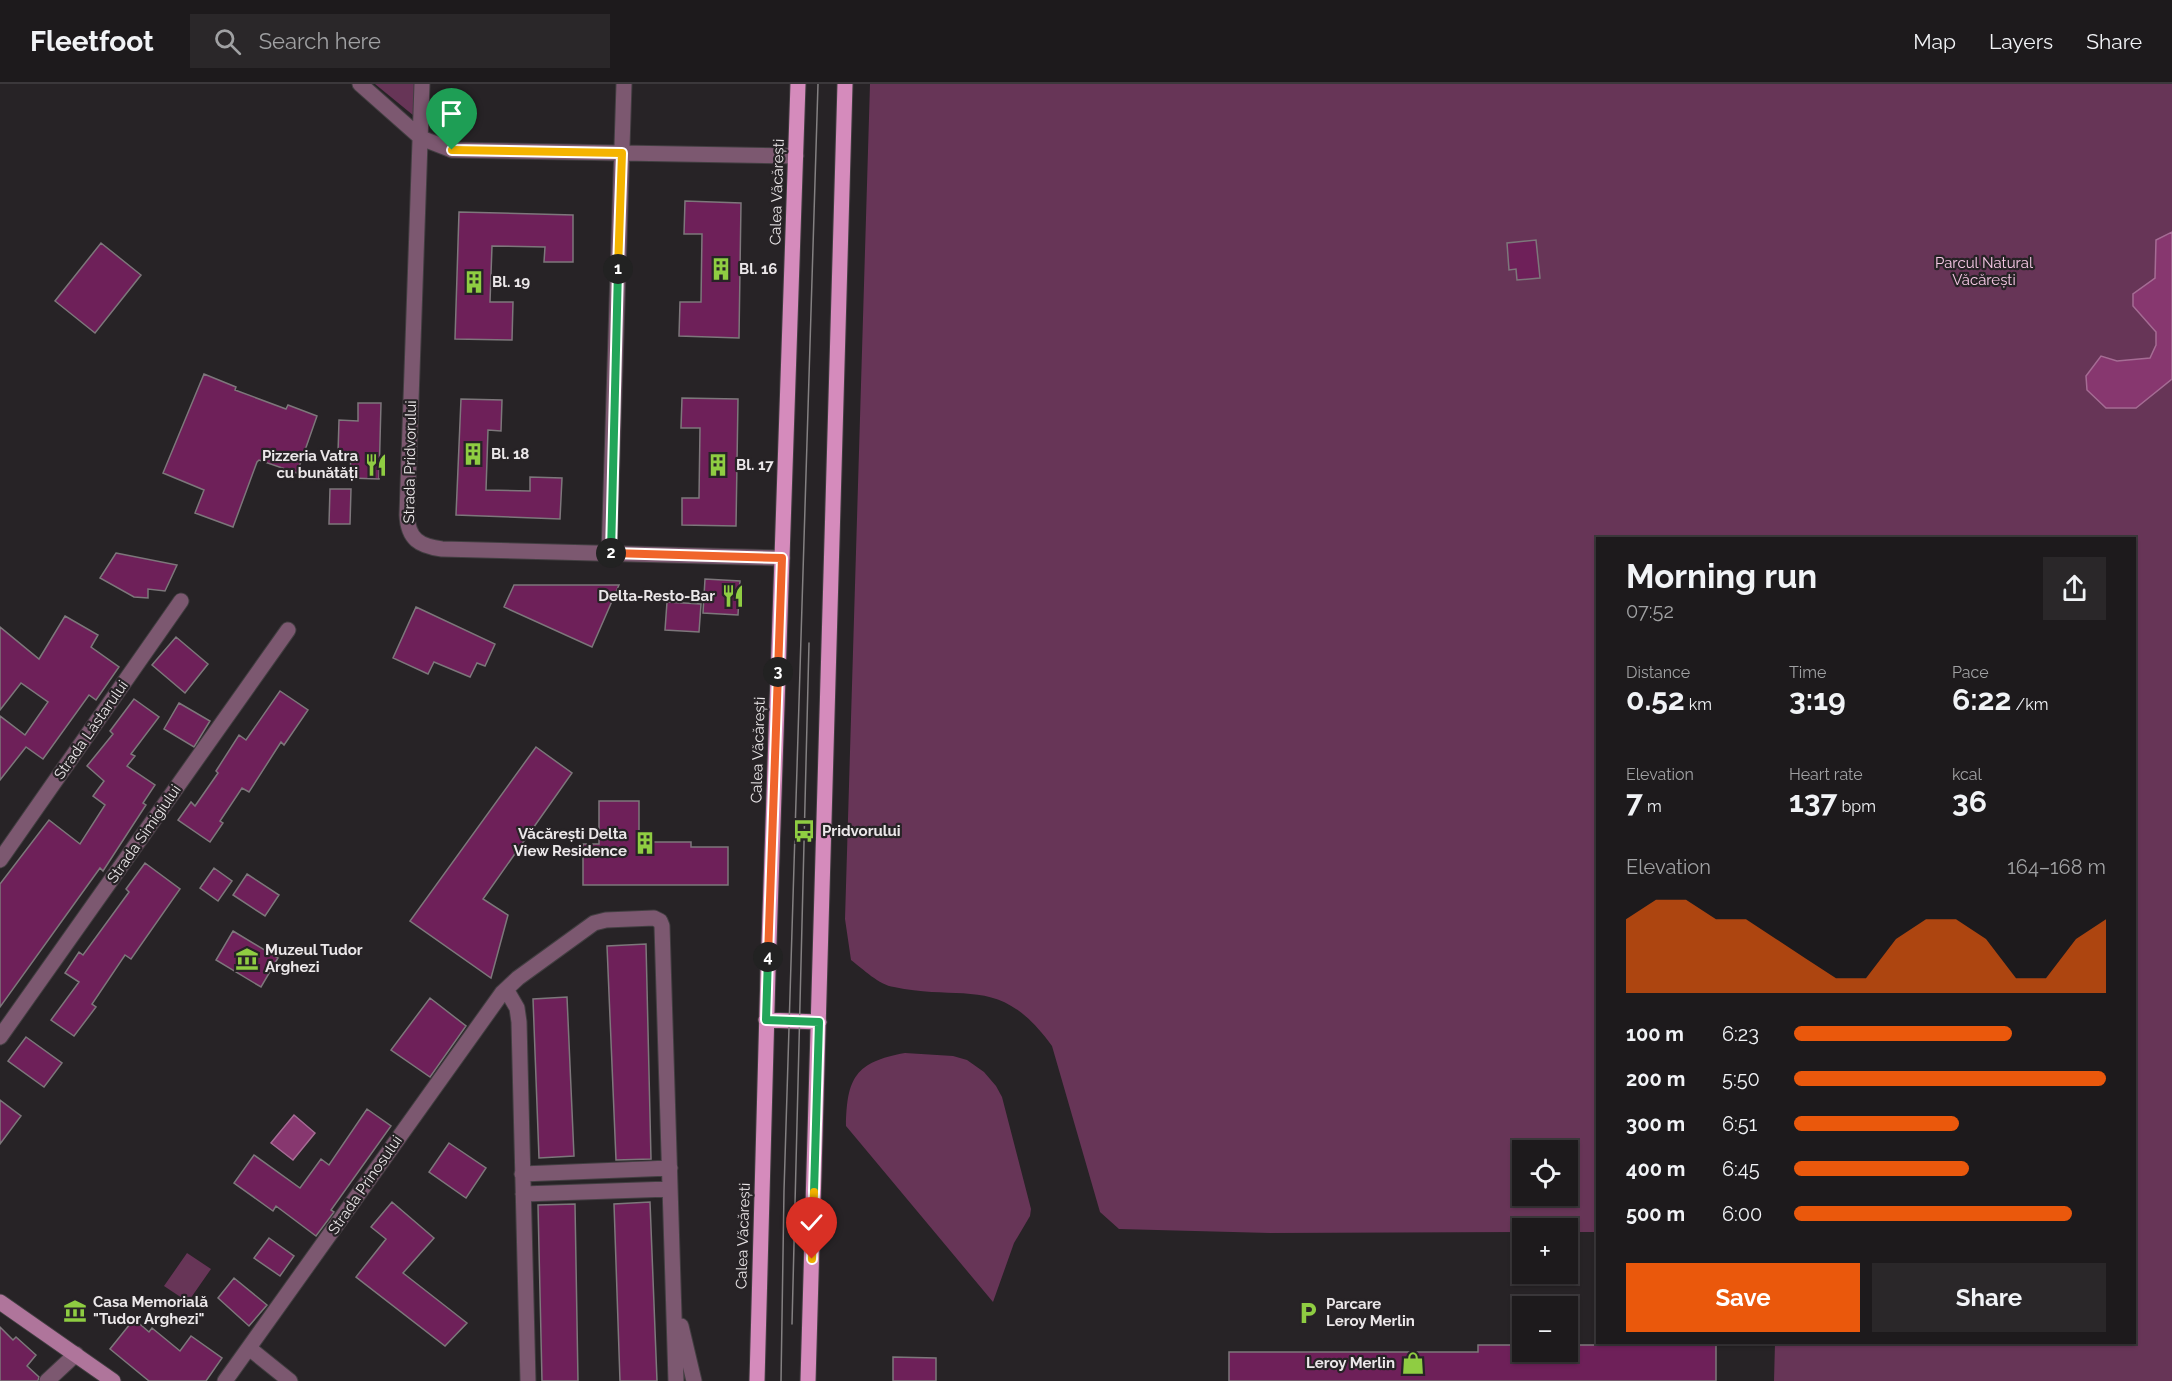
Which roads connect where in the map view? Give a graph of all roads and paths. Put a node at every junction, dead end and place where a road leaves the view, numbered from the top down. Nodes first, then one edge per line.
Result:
1 (360, 84) edge
2 (422, 84) edge
3 (624, 84) edge
4 (798, 84) edge
5 (845, 84) edge
6 (421, 138) junction
7 (622, 153) junction
8 (796, 156) junction
9 (609, 553) junction
10 (782, 558) junction
11 (181, 601) dead end
12 (288, 630) dead end
13 (0, 860) edge
14 (506, 989) junction
15 (766, 1020) junction
16 (819, 1022) junction
17 (0, 1037) edge
18 (670, 1168) junction
19 (522, 1174) junction
20 (670, 1189) junction
21 (523, 1194) junction
22 (673, 1297) junction
23 (0, 1302) edge
24 (249, 1348) junction
25 (76, 1354) junction
26 (47, 1381) edge
27 (113, 1381) edge
28 (225, 1381) edge
29 (290, 1381) edge
30 (528, 1381) edge
31 (676, 1381) edge
32 (694, 1381) edge
33 (757, 1381) edge
34 (808, 1381) edge

1 - 6 street
2 - 6 street, Strada Pridvorului
3 - 7 street
4 - 8 main road, Calea Văcărești
5 - 16 main road
6 - 7 street
6 - 9 street, Strada Pridvorului
7 - 8 street
7 - 9 street
8 - 10 main road, Calea Văcărești
9 - 10 street, Strada Pridvorului
10 - 15 main road, Calea Văcărești
11 - 13 street, Strada Lăstarului
12 - 17 street, Strada Simigiului
14 - 18 street, Strada Prinosului
14 - 19 street
14 - 24 street, Strada Prinosului
15 - 16 main road
15 - 33 main road, Calea Văcărești
16 - 34 main road
18 - 19 street
18 - 20 street
19 - 21 street
20 - 21 street
20 - 22 street
21 - 30 street
22 - 31 street
22 - 32 street
23 - 25 street
24 - 28 street, Strada Prinosului
24 - 29 street
25 - 26 street
25 - 27 street

